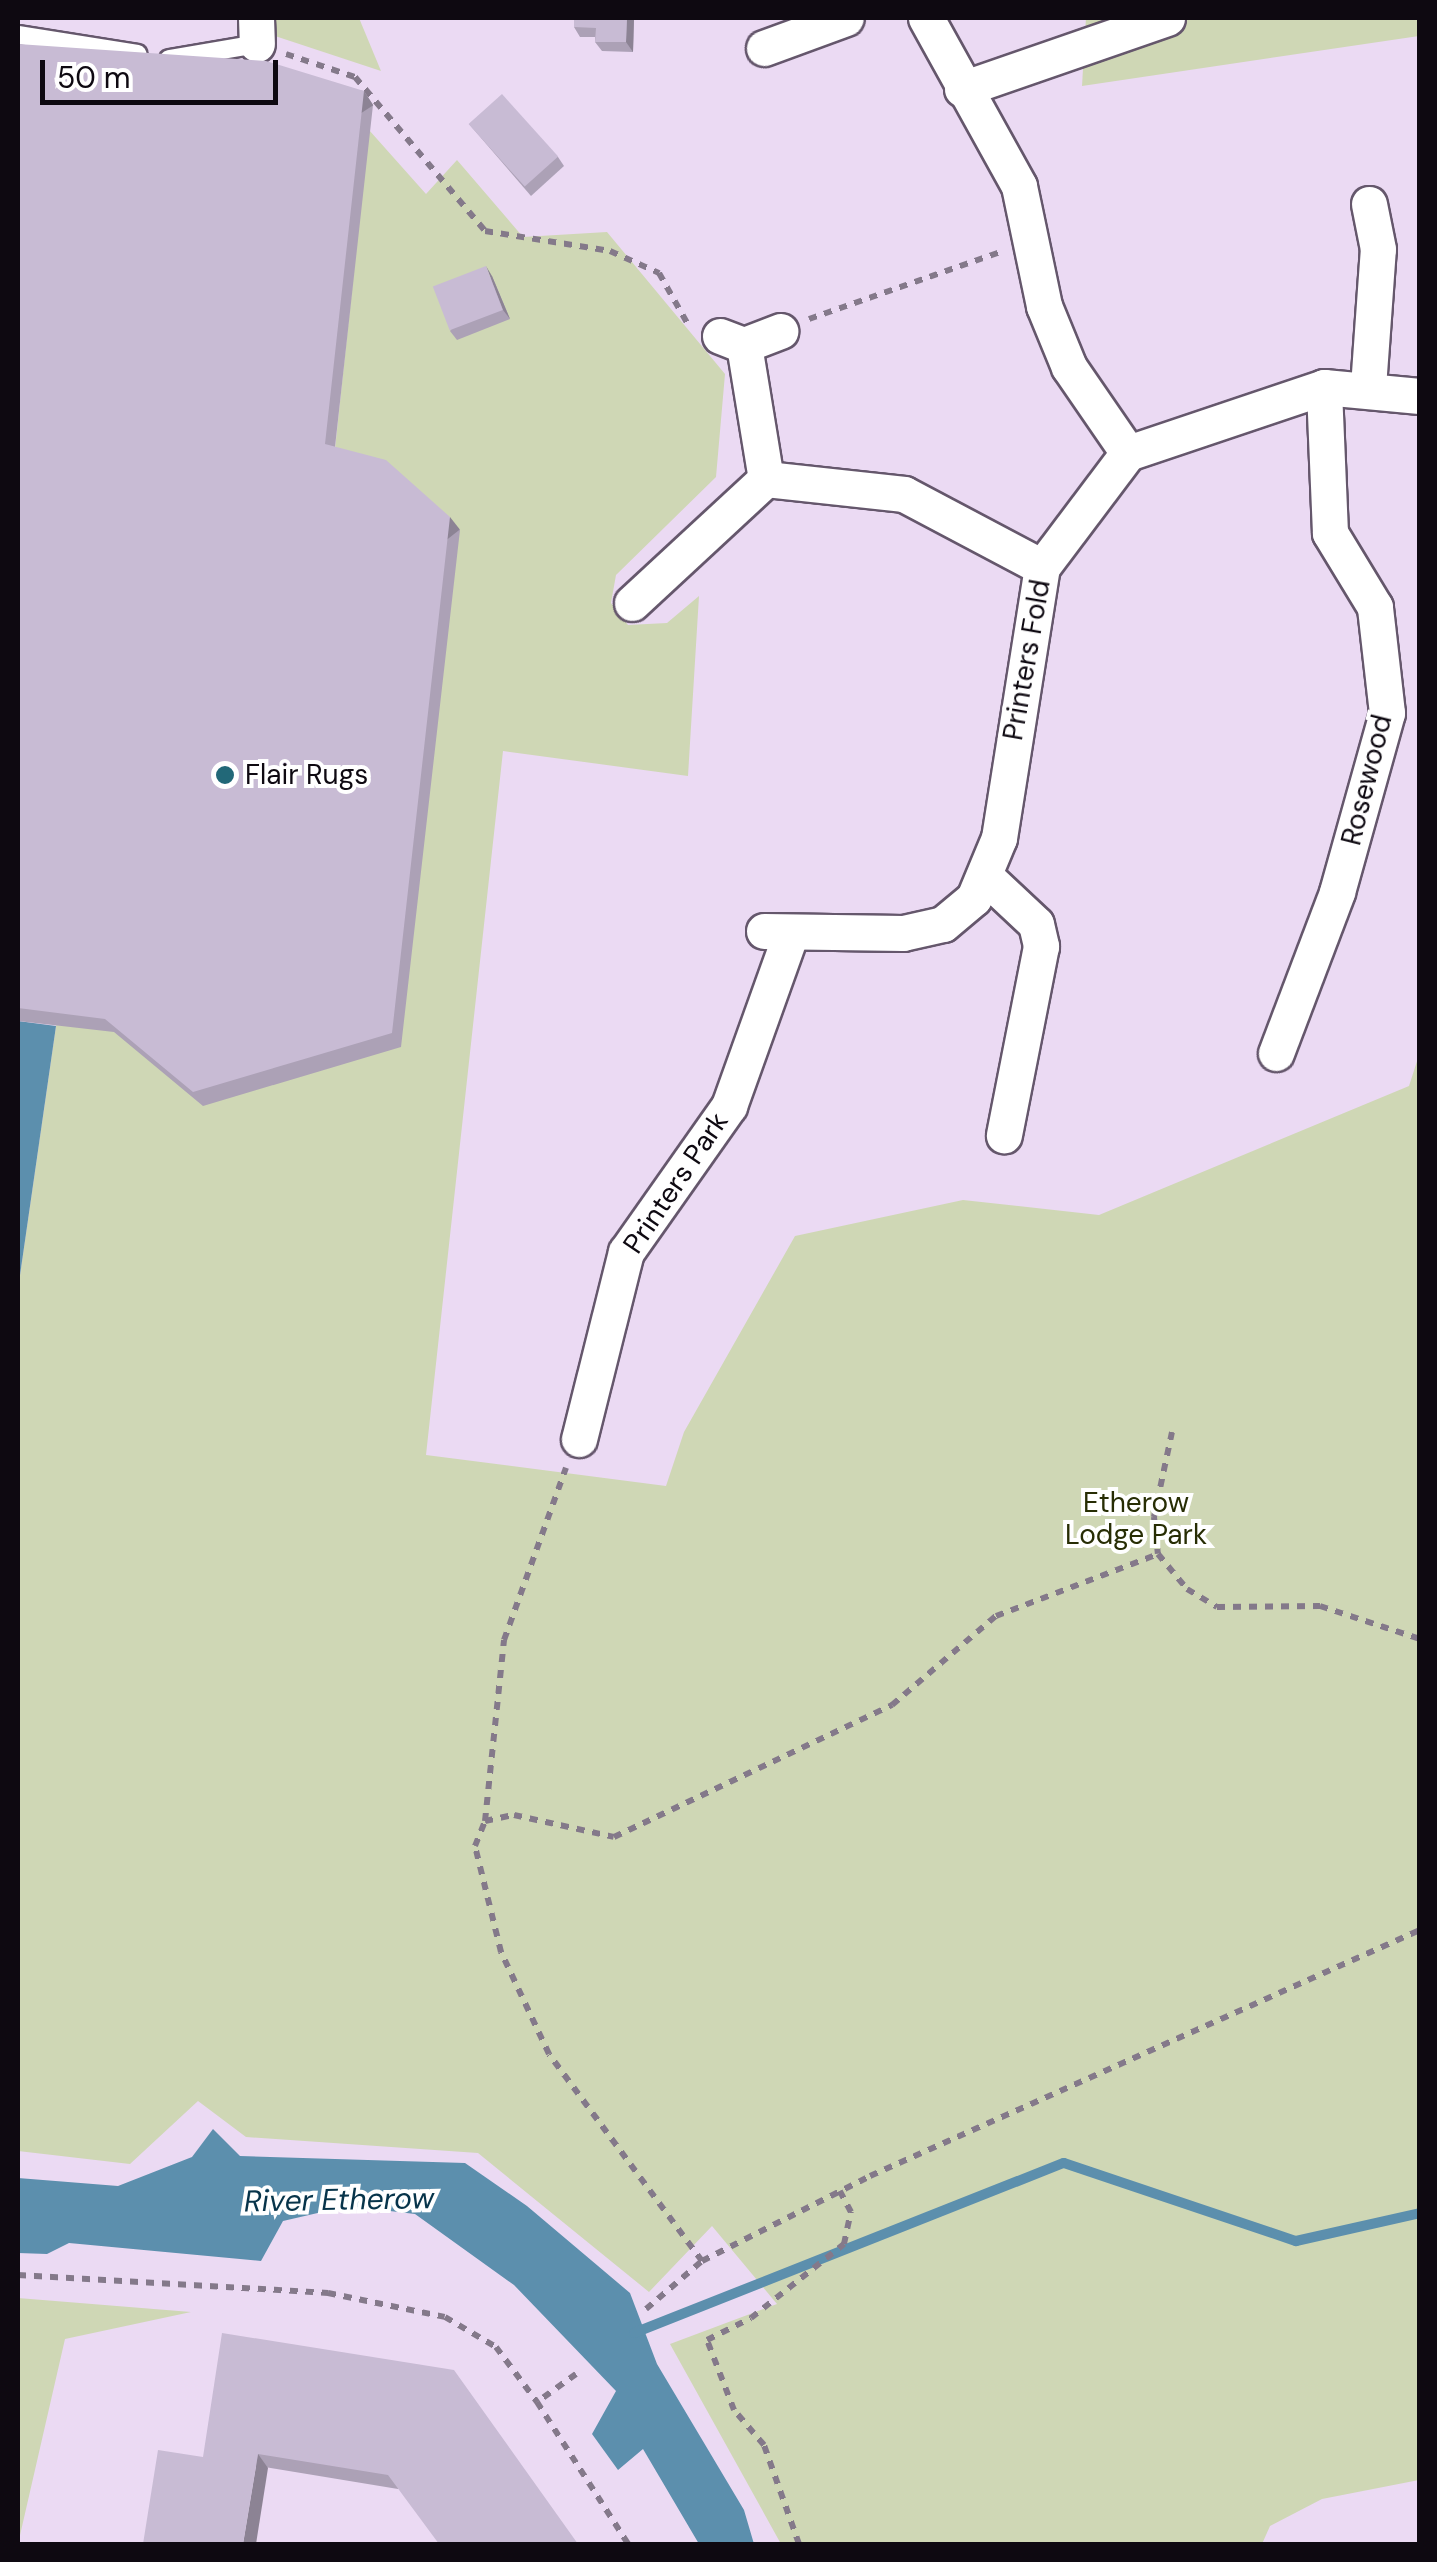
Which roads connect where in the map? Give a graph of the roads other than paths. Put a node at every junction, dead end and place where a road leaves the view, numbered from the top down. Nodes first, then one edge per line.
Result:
1 (846, 18) edge
2 (926, 18) edge
3 (1167, 18) edge
4 (256, 31) edge
5 (18, 34) edge
6 (764, 48) dead end
7 (962, 90) junction
8 (1369, 204) dead end
9 (787, 328) road end
10 (1368, 387) junction
11 (1324, 388) junction
12 (1420, 396) edge
13 (1128, 453) junction
14 (766, 479) junction
15 (1042, 567) junction
16 (632, 603) dead end
17 (999, 838) joint
18 (987, 878) junction
19 (1276, 1053) dead end
20 (1004, 1135) dead end
21 (579, 1439) road end

1 - 6 street
2 - 7 street
3 - 7 street
4 - 5 lane
7 - 13 street
8 - 10 street
9 - 14 street
10 - 11 street
10 - 12 street
11 - 13 street
11 - 19 street, Rosewood
13 - 15 street, Printers Fold
14 - 15 street
14 - 16 street
15 - 17 street, Printers Fold
17 - 18 street, Printers Park
18 - 20 street
18 - 21 street, Printers Park

